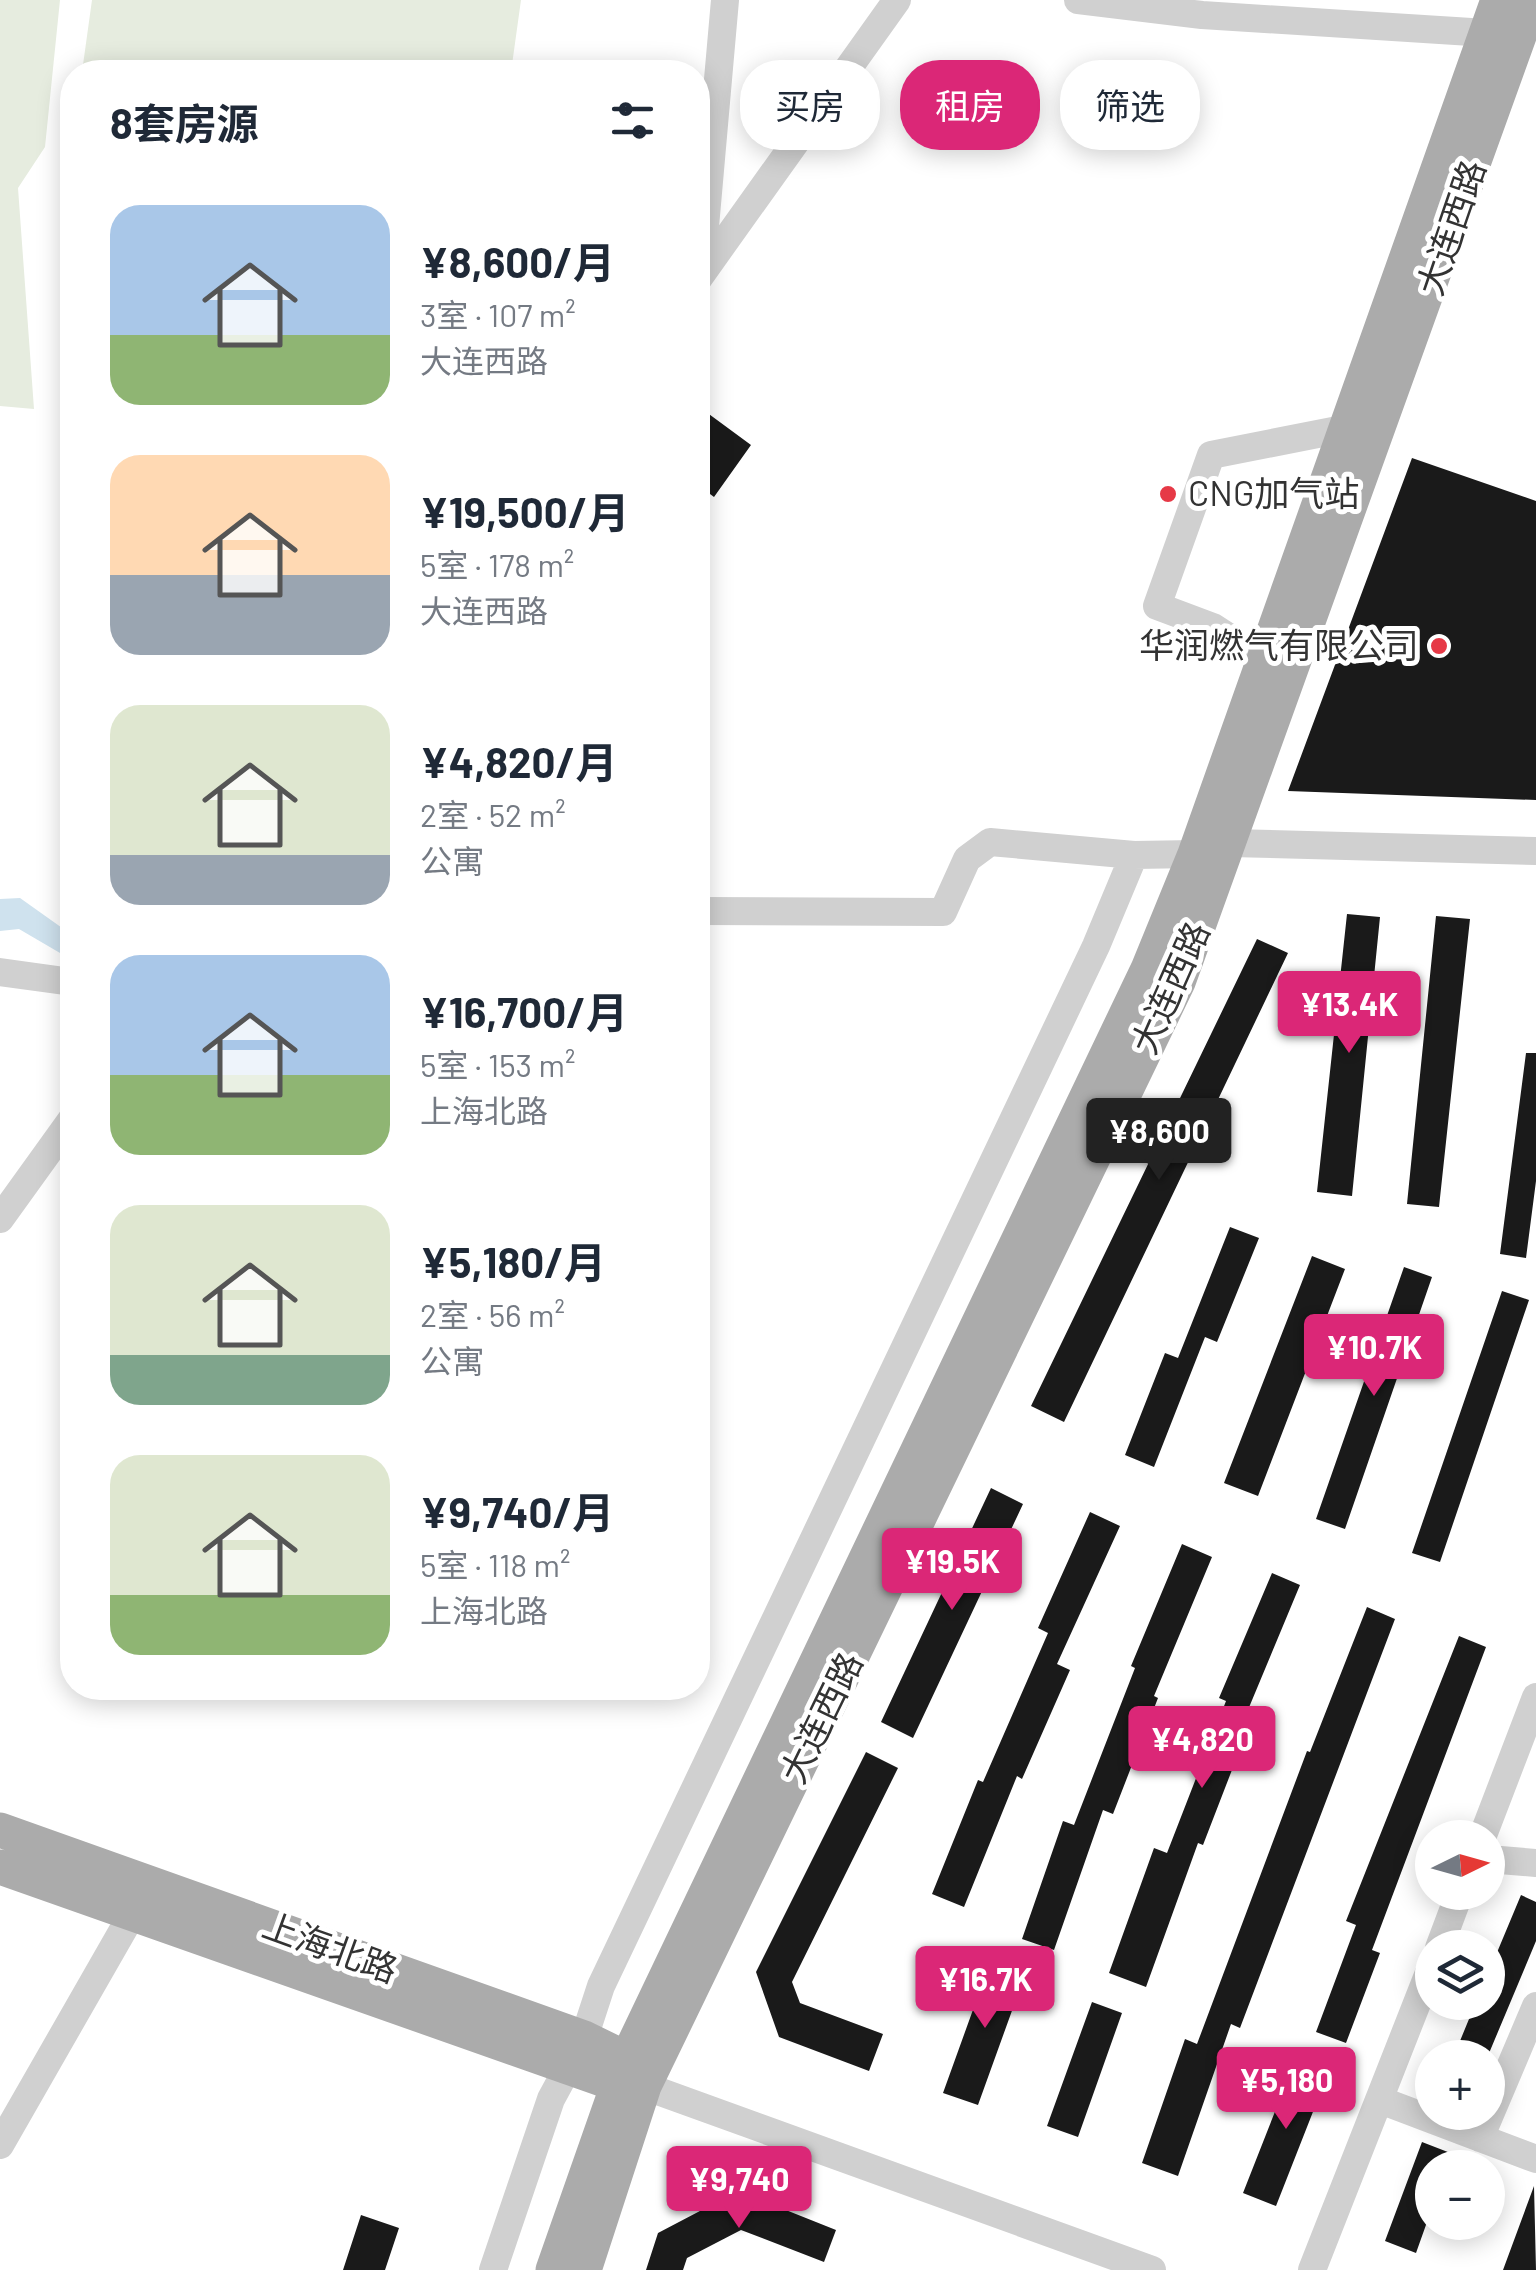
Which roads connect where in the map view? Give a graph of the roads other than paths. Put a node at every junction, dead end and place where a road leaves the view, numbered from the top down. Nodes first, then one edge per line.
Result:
1 (726, 0) edge
2 (897, 0) edge
3 (1078, 0) edge
4 (1532, 0) edge
5 (1493, 16) edge
6 (710, 161) edge
7 (710, 249) edge
8 (1348, 428) junction
9 (1264, 660) junction
10 (1230, 843) junction
11 (1536, 851) edge
12 (1134, 854) junction
13 (1194, 854) junction
14 (710, 911) edge
15 (0, 972) edge
16 (60, 980) edge
17 (60, 1136) edge
18 (0, 1219) edge
19 (1536, 1697) edge
20 (1489, 1820) edge
21 (0, 1830) edge
22 (1505, 1860) edge
23 (1536, 1863) edge
24 (0, 1867) edge
25 (151, 1883) junction
26 (132, 1914) junction
27 (1536, 2006) edge
28 (1415, 2009) edge
29 (577, 2053) junction
30 (629, 2076) junction
31 (1380, 2100) junction
32 (1480, 2138) junction
33 (0, 2145) edge
34 (1536, 2159) edge
35 (493, 2270) edge
36 (553, 2270) edge
37 (584, 2270) edge
38 (1152, 2270) edge
39 (1312, 2270) edge

1 - 6 street
2 - 7 street
3 - 5 street
4 - 10 main road, 大连西路
5 - 8 main road, 大连西路
8 - 9 main road, 大连西路
8 - 9 street
9 - 13 main road, 大连西路
10 - 11 street
10 - 30 main road, 大连西路
12 - 13 street
12 - 14 street
12 - 29 street
13 - 30 main road, 大连西路
15 - 16 street
17 - 18 street
19 - 20 street
21 - 25 main road, 上海北路
22 - 23 street
24 - 26 main road, 上海北路
25 - 26 street
25 - 29 main road, 上海北路
26 - 29 main road, 上海北路
26 - 33 street
27 - 32 street
28 - 31 street
29 - 30 main road, 上海北路
29 - 35 street
30 - 36 main road, 大连西路
30 - 37 main road, 大连西路
30 - 38 street, 上海北路
31 - 32 street
31 - 39 street
32 - 34 street

